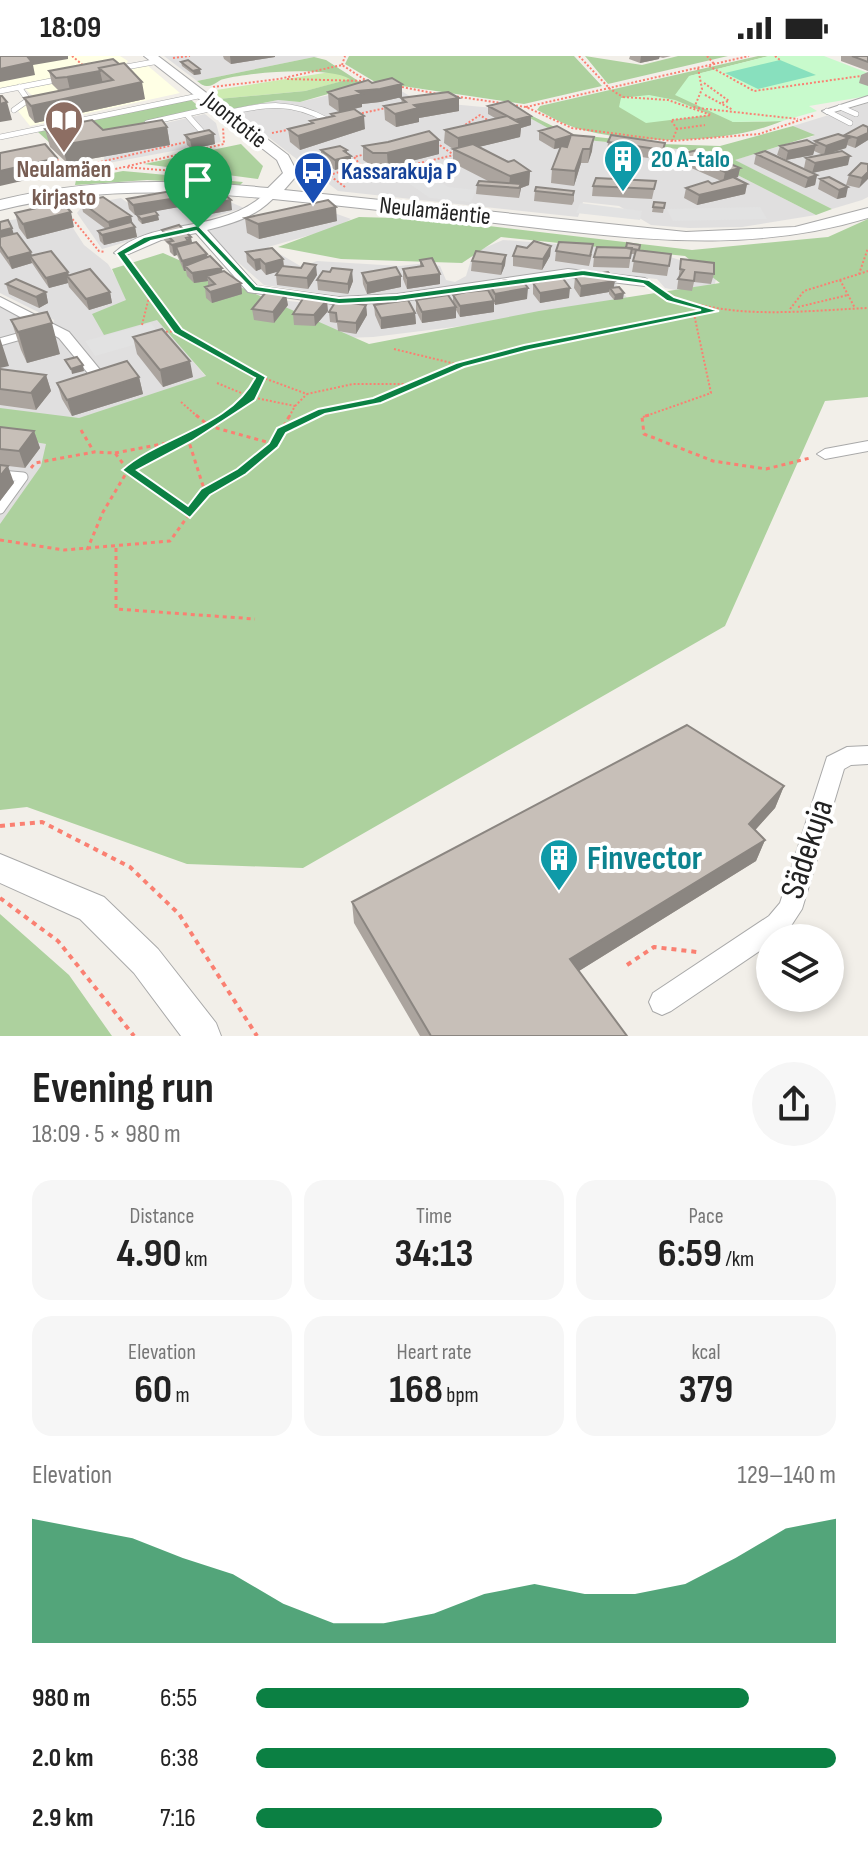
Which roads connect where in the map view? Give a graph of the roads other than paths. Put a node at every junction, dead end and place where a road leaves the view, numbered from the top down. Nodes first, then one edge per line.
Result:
1 (155, 58) edge
2 (92, 73) edge
3 (63, 79) edge
4 (19, 87) junction
5 (0, 91) edge
6 (200, 92) junction
7 (865, 102) edge
8 (840, 107) junction
9 (14, 110) dead end
10 (827, 111) joint
11 (856, 114) dead end
12 (187, 115) junction
13 (222, 115) junction
14 (327, 120) edge
15 (850, 123) dead end
16 (142, 124) edge
17 (205, 135) edge
18 (0, 137) edge
19 (272, 193) junction
20 (0, 205) edge
21 (868, 213) edge
22 (198, 228) junction
23 (120, 253) road end
24 (645, 282) road end
25 (0, 302) edge
26 (45, 326) junction
27 (0, 342) edge
28 (101, 380) edge
29 (868, 446) edge
30 (825, 454) road end
31 (0, 475) edge
32 (0, 509) edge
33 (868, 755) edge
34 (0, 868) edge
35 (662, 1002) dead end
36 (203, 1036) edge

1 - 2 lane
1 - 6 street, Juontotie
3 - 4 lane
4 - 5 lane
4 - 9 lane
6 - 13 street, Juontotie
6 - 18 lane
7 - 8 street
8 - 10 street
8 - 11 lane
10 - 15 lane
12 - 13 lane
12 - 16 lane
12 - 17 lane
13 - 14 lane
13 - 19 street, Juontotie
19 - 20 street, Neulamäentie
19 - 21 street, Neulamäentie
19 - 22 street
22 - 23 street
22 - 24 street
25 - 26 street
26 - 27 lane
26 - 28 street
29 - 30 street
31 - 32 lane
33 - 35 street, Sädekuja
34 - 36 street

